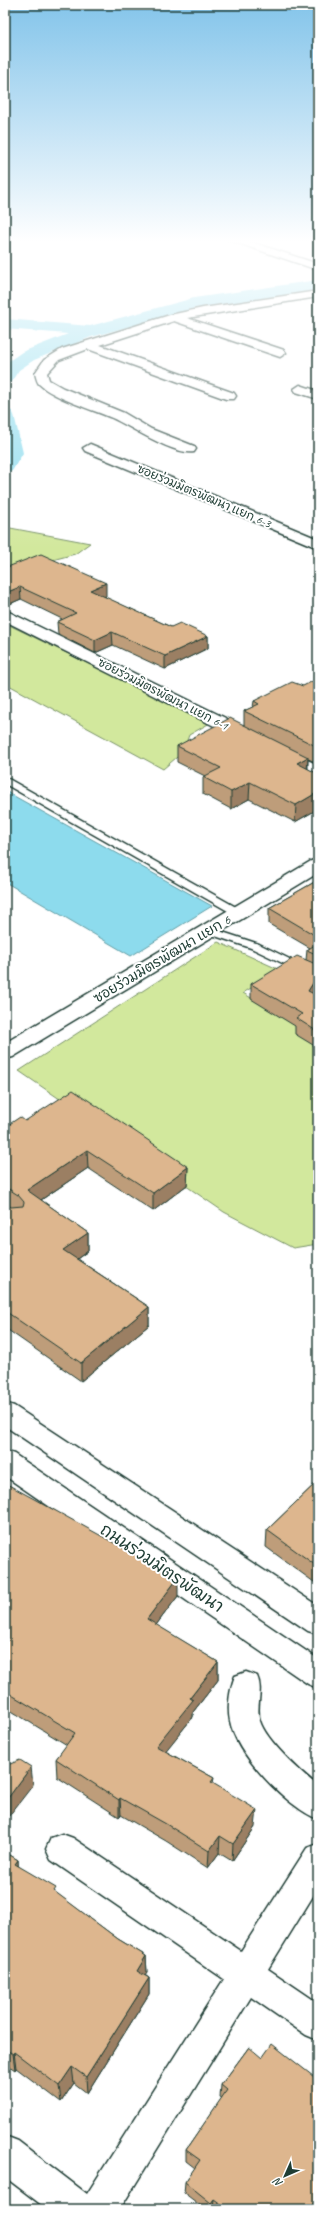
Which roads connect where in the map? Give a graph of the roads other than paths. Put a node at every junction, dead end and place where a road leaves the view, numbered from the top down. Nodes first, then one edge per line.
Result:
1 (97, 342) edge
2 (249, 342) edge
3 (89, 345) junction
4 (280, 353) dead end
5 (300, 389) dead end
6 (318, 395) edge
7 (230, 396) dead end
8 (90, 448) dead end
9 (189, 449) dead end
10 (318, 544) edge
11 (9, 617) dead end
12 (318, 772) edge
13 (5, 780) edge
14 (318, 865) edge
15 (239, 913) junction
16 (210, 931) junction
17 (318, 977) edge
18 (5, 1052) edge
19 (5, 1413) edge
20 (5, 1462) edge
21 (318, 1622) edge
22 (318, 1675) edge
23 (246, 1685) dead end
24 (318, 1804) edge
25 (62, 1849) dead end
26 (318, 1859) edge
27 (247, 1975) junction
28 (318, 2022) edge
29 (5, 2154) edge
30 (77, 2209) edge
31 (99, 2209) edge

1 - 3 street
2 - 4 street
3 - 7 street
3 - 9 street
5 - 6 street
8 - 10 street, ซอยร่วมมิตรพัฒนา แยก 6-3
11 - 12 street, ซอยร่วมมิตรพัฒนา แยก 6-1
13 - 15 lane
14 - 15 street, ซอยร่วมมิตรพัฒนา แยก 6
15 - 16 street, ซอยร่วมมิตรพัฒนา แยก 6
16 - 17 lane
16 - 18 street, ซอยร่วมมิตรพัฒนา แยก 6
19 - 21 street
20 - 22 street, ถนนร่วมมิตรพัฒนา
23 - 24 street
25 - 27 street
26 - 27 street
27 - 28 street
27 - 31 street
29 - 30 street

